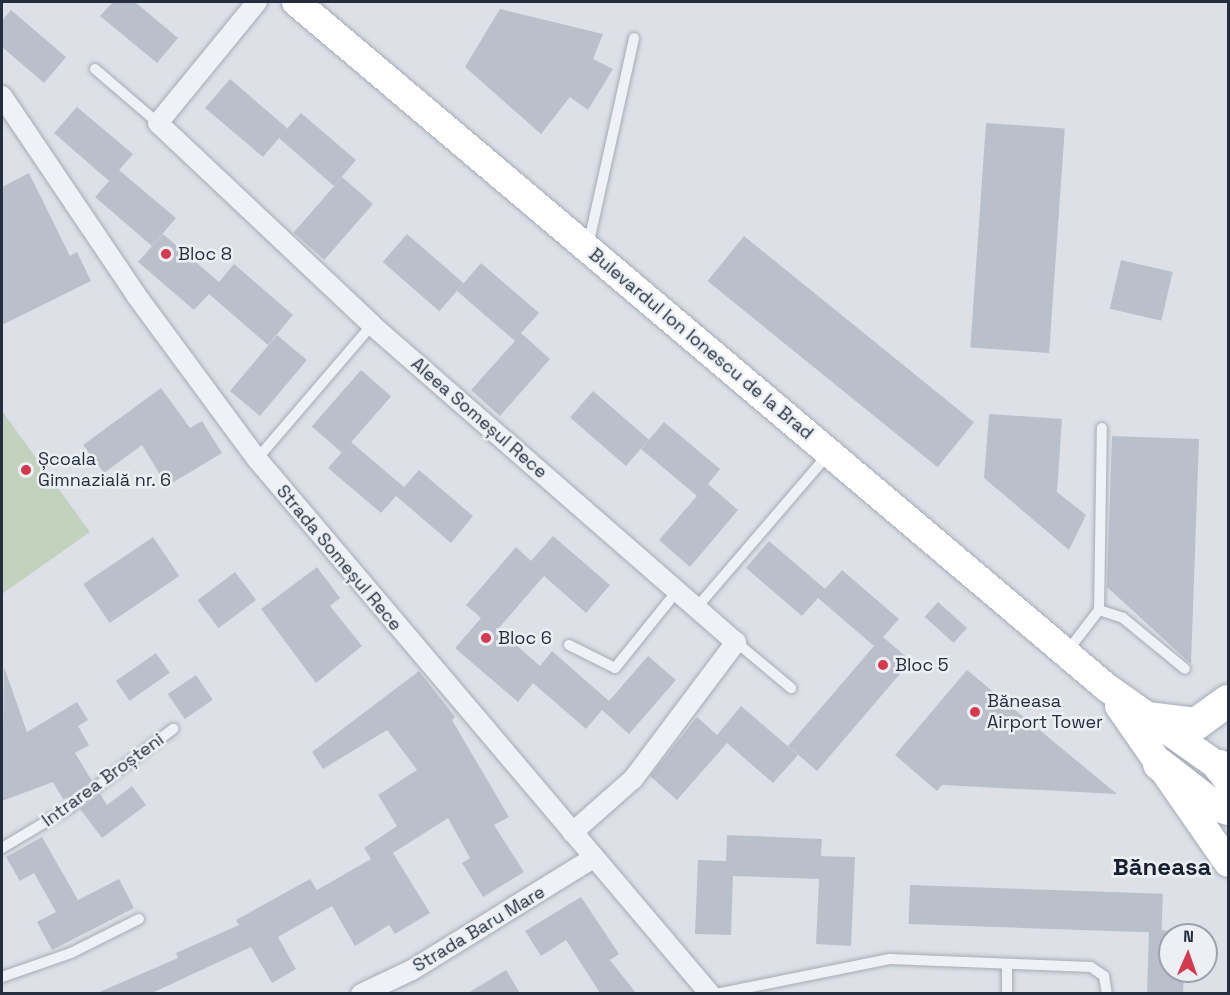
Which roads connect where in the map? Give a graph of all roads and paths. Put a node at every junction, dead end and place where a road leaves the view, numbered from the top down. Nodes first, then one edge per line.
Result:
1 (257, 2) edge
2 (296, 2) edge
3 (634, 38) dead end
4 (95, 69) dead end
5 (2, 96) edge
6 (158, 123) junction
7 (588, 248) junction
8 (372, 325) junction
9 (1102, 428) dead end
10 (830, 453) junction
11 (257, 459) junction
12 (678, 590) junction
13 (698, 606) junction
14 (1100, 610) junction
15 (736, 642) junction
16 (569, 645) dead end
17 (1066, 653) junction
18 (1185, 669) dead end
19 (1106, 687) junction
20 (791, 688) dead end
21 (1228, 701) edge
22 (1147, 718) junction
23 (173, 729) dead end
24 (1159, 764) junction
25 (1225, 772) edge
26 (1228, 809) edge
27 (572, 833) junction
28 (2, 848) edge
29 (593, 858) junction
30 (1228, 864) edge
31 (139, 919) dead end
32 (1007, 964) junction
33 (2, 977) edge
34 (361, 993) edge
35 (710, 993) edge
36 (716, 993) edge
37 (1007, 993) edge
38 (1107, 993) edge

1 - 6 street
2 - 7 main road, Bulevardul Ion Ionescu de la Brad
3 - 7 lane
4 - 6 lane
5 - 11 street, Strada Someșul Rece
6 - 8 street, Aleea Someșul Rece
7 - 10 main road, Bulevardul Ion Ionescu de la Brad
8 - 11 lane
8 - 12 street, Aleea Someșul Rece
9 - 14 lane
10 - 13 lane
10 - 17 main road, Bulevardul Ion Ionescu de la Brad
11 - 27 street, Strada Someșul Rece
12 - 13 street, Aleea Someșul Rece
12 - 16 lane
13 - 15 street, Aleea Someșul Rece
14 - 17 lane
14 - 18 lane
15 - 20 lane
15 - 27 street
17 - 19 main road, Bulevardul Ion Ionescu de la Brad
19 - 22 main road, Bulevardul Ion Ionescu de la Brad
19 - 24 main road, Bulevardul Ion Ionescu de la Brad
21 - 22 main road
22 - 25 main road, Bulevardul Ion Ionescu de la Brad
23 - 28 lane, Intrarea Broșteni
24 - 26 main road
24 - 30 main road, Bulevardul Ion Ionescu de la Brad
27 - 29 street, Strada Someșul Rece
29 - 34 street, Strada Baru Mare
29 - 35 street, Strada Someșul Rece
31 - 33 lane
32 - 36 lane
32 - 37 lane
32 - 38 lane

